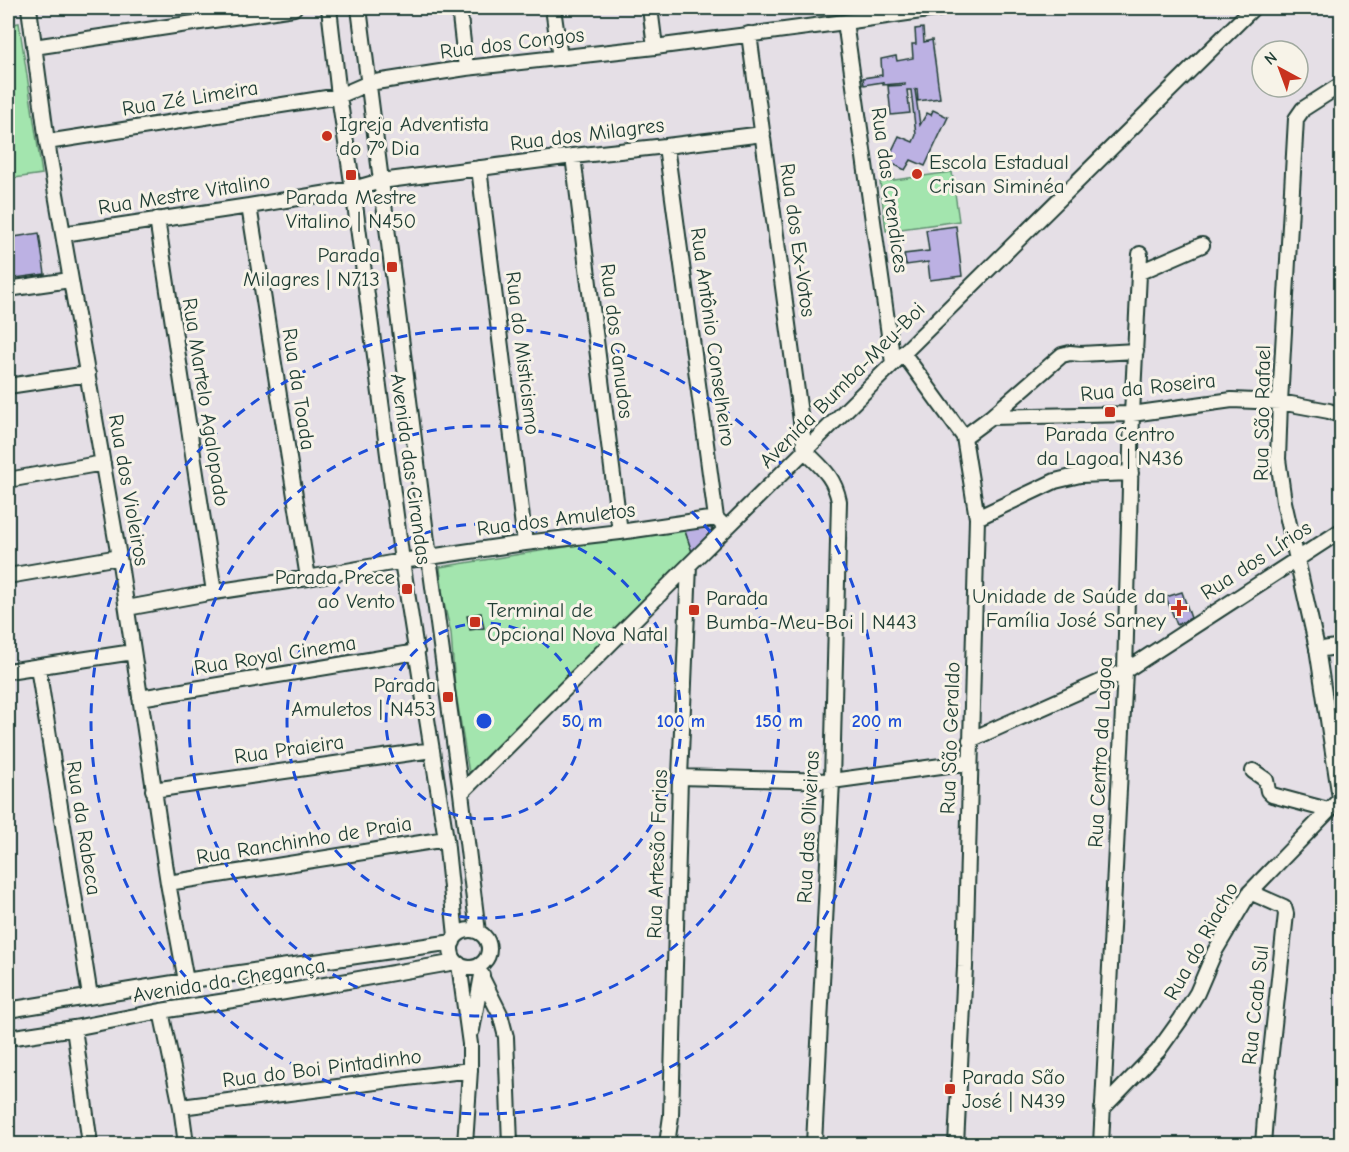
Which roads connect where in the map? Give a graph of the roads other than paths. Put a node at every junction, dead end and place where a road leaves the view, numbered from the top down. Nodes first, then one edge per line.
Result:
1 (28, 8) edge
2 (294, 8) edge
3 (329, 8) edge
4 (359, 8) edge
5 (459, 8) edge
6 (554, 8) edge
7 (650, 8) edge
8 (937, 8) edge
9 (1253, 8) edge
10 (845, 22) junction
11 (749, 34) junction
12 (34, 47) junction
13 (655, 47) junction
14 (560, 58) junction
15 (466, 68) junction
16 (369, 82) junction
17 (1341, 84) edge
18 (339, 96) junction
19 (762, 134) junction
20 (47, 142) junction
21 (666, 146) junction
22 (573, 156) junction
23 (479, 168) junction
24 (381, 182) junction
25 (353, 189) junction
26 (249, 206) junction
27 (157, 219) junction
28 (63, 234) junction
29 (1202, 245) dead end
30 (1140, 254) dead end
31 (1140, 272) junction
32 (70, 280) junction
33 (8, 289) edge
34 (1136, 351) junction
35 (903, 353) junction
36 (893, 363) junction
37 (88, 374) junction
38 (8, 386) edge
39 (1280, 402) junction
40 (1132, 414) junction
41 (1341, 416) edge
42 (991, 417) junction
43 (964, 437) junction
44 (805, 451) junction
45 (103, 463) junction
46 (1131, 473) junction
47 (8, 480) edge
48 (716, 518) junction
49 (977, 518) junction
50 (727, 528) junction
51 (1341, 530) edge
52 (620, 532) junction
53 (525, 543) junction
54 (119, 557) junction
55 (429, 557) junction
56 (1297, 558) junction
57 (402, 561) junction
58 (689, 565) junction
59 (8, 576) edge
60 (308, 578) junction
61 (214, 592) junction
62 (127, 608) junction
63 (1341, 646) edge
64 (1317, 650) junction
65 (133, 652) junction
66 (417, 652) junction
67 (38, 667) junction
68 (8, 671) edge
69 (1125, 671) junction
70 (140, 698) junction
71 (970, 740) junction
72 (432, 750) junction
73 (970, 762) junction
74 (1253, 771) dead end
75 (680, 777) junction
76 (832, 781) junction
77 (153, 790) junction
78 (461, 793) junction
79 (1341, 797) edge
80 (1328, 810) junction
81 (446, 838) junction
82 (168, 884) junction
83 (1250, 892) junction
84 (478, 932) junction
85 (454, 939) junction
86 (458, 963) junction
87 (482, 963) junction
88 (482, 978) junction
89 (186, 981) junction
90 (90, 996) junction
91 (202, 1005) junction
92 (178, 1009) junction
93 (8, 1010) edge
94 (161, 1011) junction
95 (74, 1028) junction
96 (8, 1038) edge
97 (470, 1044) junction
98 (470, 1070) junction
99 (181, 1107) junction
100 (1102, 1109) junction
101 (90, 1144) edge
102 (186, 1144) edge
103 (465, 1144) edge
104 (510, 1144) edge
105 (667, 1144) edge
106 (814, 1144) edge
107 (956, 1144) edge
108 (1101, 1144) edge
109 (1263, 1144) edge

1 - 12 street, Rua dos Violeiros
2 - 12 street
3 - 18 street, Avenida das Cirandas
4 - 16 street, Avenida das Cirandas
5 - 15 street
6 - 14 street
7 - 13 street
8 - 10 street, Rua dos Congos
9 - 35 street, Avenida Bumba-Meu-Boi
10 - 11 street, Rua dos Congos
10 - 36 street, Rua das Crendices
11 - 13 street, Rua dos Congos
11 - 19 street, Rua dos Ex-Votos
12 - 20 street, Rua dos Violeiros
13 - 14 street, Rua dos Congos
14 - 15 street, Rua dos Congos
15 - 16 street, Rua dos Congos
16 - 18 street, Rua dos Congos
16 - 24 street, Avenida das Cirandas
17 - 39 street, Rua São Rafael
18 - 20 street, Rua Zé Limeira
18 - 25 street, Avenida das Cirandas
19 - 21 street, Rua dos Milagres
19 - 44 street, Rua dos Ex-Votos
20 - 28 street, Rua dos Violeiros
21 - 22 street, Rua dos Milagres
21 - 48 street, Rua Antônio Conselheiro
22 - 23 street, Rua dos Milagres
22 - 52 street, Rua dos Canudos
23 - 24 street, Rua dos Milagres
23 - 53 street, Rua do Misticismo
24 - 25 street, Rua Mestre Vitalino
24 - 55 street, Avenida das Cirandas
25 - 26 street, Rua Mestre Vitalino
25 - 57 street, Avenida das Cirandas
26 - 27 street, Rua Mestre Vitalino
26 - 60 street, Rua da Toada
27 - 28 street, Rua Mestre Vitalino
27 - 61 street, Rua Martelo Agalopado
28 - 32 street, Rua dos Violeiros
29 - 31 street
30 - 31 street, Rua Centro da Lagoa
31 - 34 street, Rua Centro da Lagoa
32 - 33 street
32 - 37 street, Rua dos Violeiros
34 - 40 street, Rua Centro da Lagoa
34 - 42 street
35 - 36 street, Avenida Bumba-Meu-Boi
35 - 43 street, Rua São Geraldo
36 - 44 street, Avenida Bumba-Meu-Boi
37 - 38 street
37 - 45 street, Rua dos Violeiros
39 - 40 street, Rua da Roseira
39 - 41 street, Rua da Roseira
39 - 56 street, Rua São Rafael
40 - 42 street, Rua da Roseira
40 - 46 street, Rua Centro da Lagoa
42 - 43 street
43 - 49 street, Rua São Geraldo
44 - 50 street, Avenida Bumba-Meu-Boi
44 - 76 street, Rua das Oliveiras
45 - 47 street
45 - 54 street, Rua dos Violeiros
46 - 49 street
46 - 69 street, Rua Centro da Lagoa
48 - 50 street
48 - 52 street, Rua dos Amuletos
49 - 71 street, Rua São Geraldo
50 - 58 street, Avenida Bumba-Meu-Boi
51 - 56 street, Rua dos Lírios
52 - 53 street, Rua dos Amuletos
53 - 55 street, Rua dos Amuletos
54 - 59 street
54 - 62 street, Rua dos Violeiros
55 - 57 street, Rua dos Amuletos
55 - 78 street, Avenida das Cirandas
56 - 64 street, Rua São Rafael
56 - 69 street, Rua dos Lírios
57 - 60 street, Rua dos Amuletos
57 - 66 street, Avenida das Cirandas
58 - 75 street, Rua Artesão Farias
58 - 78 street, Avenida Bumba-Meu-Boi
60 - 61 street, Rua dos Amuletos
61 - 62 street, Rua dos Amuletos
62 - 65 street, Rua dos Violeiros
63 - 64 street
64 - 79 street, Rua São Rafael
65 - 67 street
65 - 70 street, Rua dos Violeiros
66 - 70 street, Rua Royal Cinema
66 - 72 street, Avenida das Cirandas
67 - 68 street
67 - 90 street, Rua da Rabeca
69 - 71 street, Rua dos Lírios
69 - 100 street, Rua Centro da Lagoa
70 - 77 street, Rua dos Violeiros
71 - 73 street, Rua São Geraldo
72 - 77 street, Rua Praieira
72 - 81 street, Avenida das Cirandas
73 - 76 street
73 - 107 street, Rua São Geraldo
74 - 80 street
75 - 76 street
75 - 105 street, Rua Artesão Farias
76 - 106 street, Rua das Oliveiras
77 - 82 street, Rua dos Violeiros
78 - 84 street, Avenida das Cirandas
79 - 80 street, Rua do Riacho
80 - 83 street, Rua do Riacho
81 - 82 street, Rua Ranchinho de Praia
81 - 85 street, Avenida das Cirandas
82 - 89 street, Rua dos Violeiros
83 - 100 street, Rua do Riacho
83 - 109 street, Rua Ccab Sul
84 - 85 street
84 - 87 street
85 - 86 street
85 - 89 street, Avenida da Chegança
86 - 87 street
86 - 91 street, Avenida da Chegança
86 - 97 street
87 - 88 street
88 - 97 street
88 - 104 street
89 - 90 street, Avenida da Chegança
89 - 91 street
89 - 92 street
90 - 93 street, Avenida da Chegança
91 - 92 street, Avenida da Chegança
92 - 94 street, Avenida da Chegança
94 - 95 street, Avenida da Chegança
94 - 99 street
95 - 96 street, Avenida da Chegança
95 - 101 street
97 - 98 street
98 - 99 street, Rua do Boi Pintadinho
98 - 103 street
99 - 102 street
100 - 108 street, Rua Centro da Lagoa

